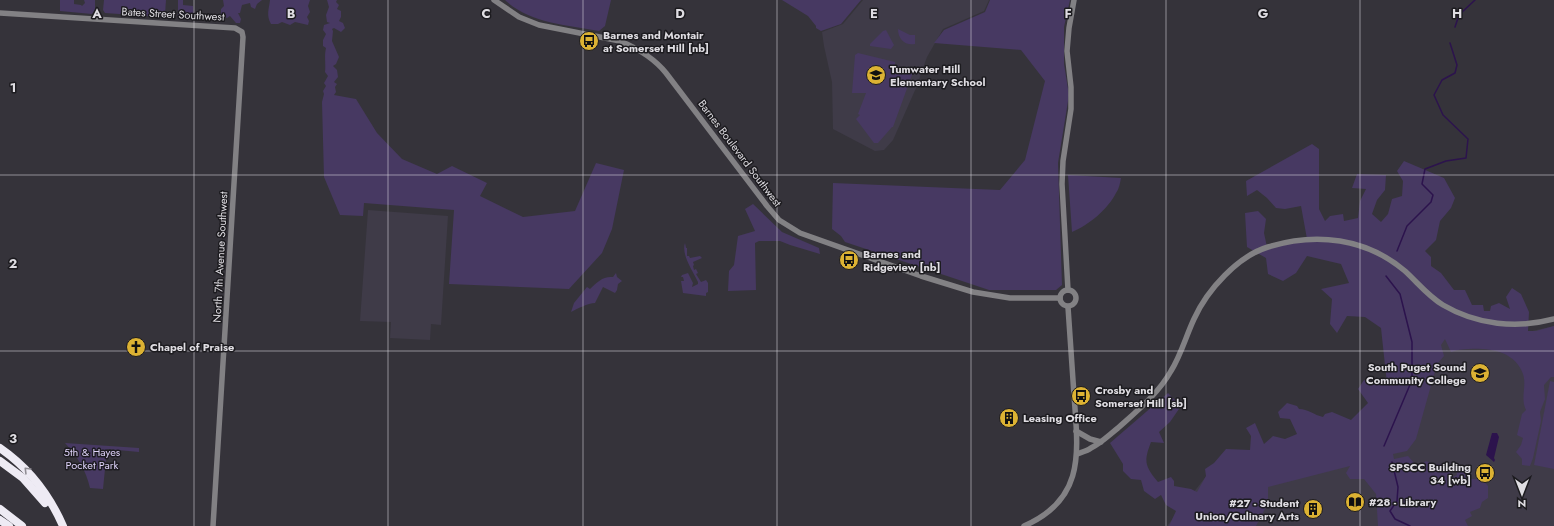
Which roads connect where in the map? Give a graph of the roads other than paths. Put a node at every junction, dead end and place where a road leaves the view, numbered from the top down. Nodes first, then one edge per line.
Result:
1 (494, 0) edge
2 (1074, 0) edge
3 (0, 13) edge
4 (243, 37) joint
5 (1068, 290) junction
6 (1060, 298) junction
7 (1068, 307) junction
8 (1554, 319) edge
9 (1076, 431) junction
10 (1101, 442) junction
11 (0, 448) edge
12 (1077, 454) junction
13 (0, 461) edge
14 (0, 509) edge
15 (0, 520) edge
16 (9, 526) edge
17 (22, 526) edge
18 (58, 526) edge
19 (63, 526) edge
20 (213, 526) edge
21 (1024, 526) edge

1 - 6 street, Barnes Boulevard Southwest
2 - 5 street
3 - 4 street, Bates Street Southwest
4 - 20 street, North 7th Avenue Southwest
5 - 6 street
5 - 7 street
6 - 7 street
7 - 9 street
8 - 10 street
9 - 10 street
9 - 12 street
10 - 12 street
19 -> 11 highway
12 - 21 street
13 - 18 highway
14 - 17 highway
15 - 16 highway

